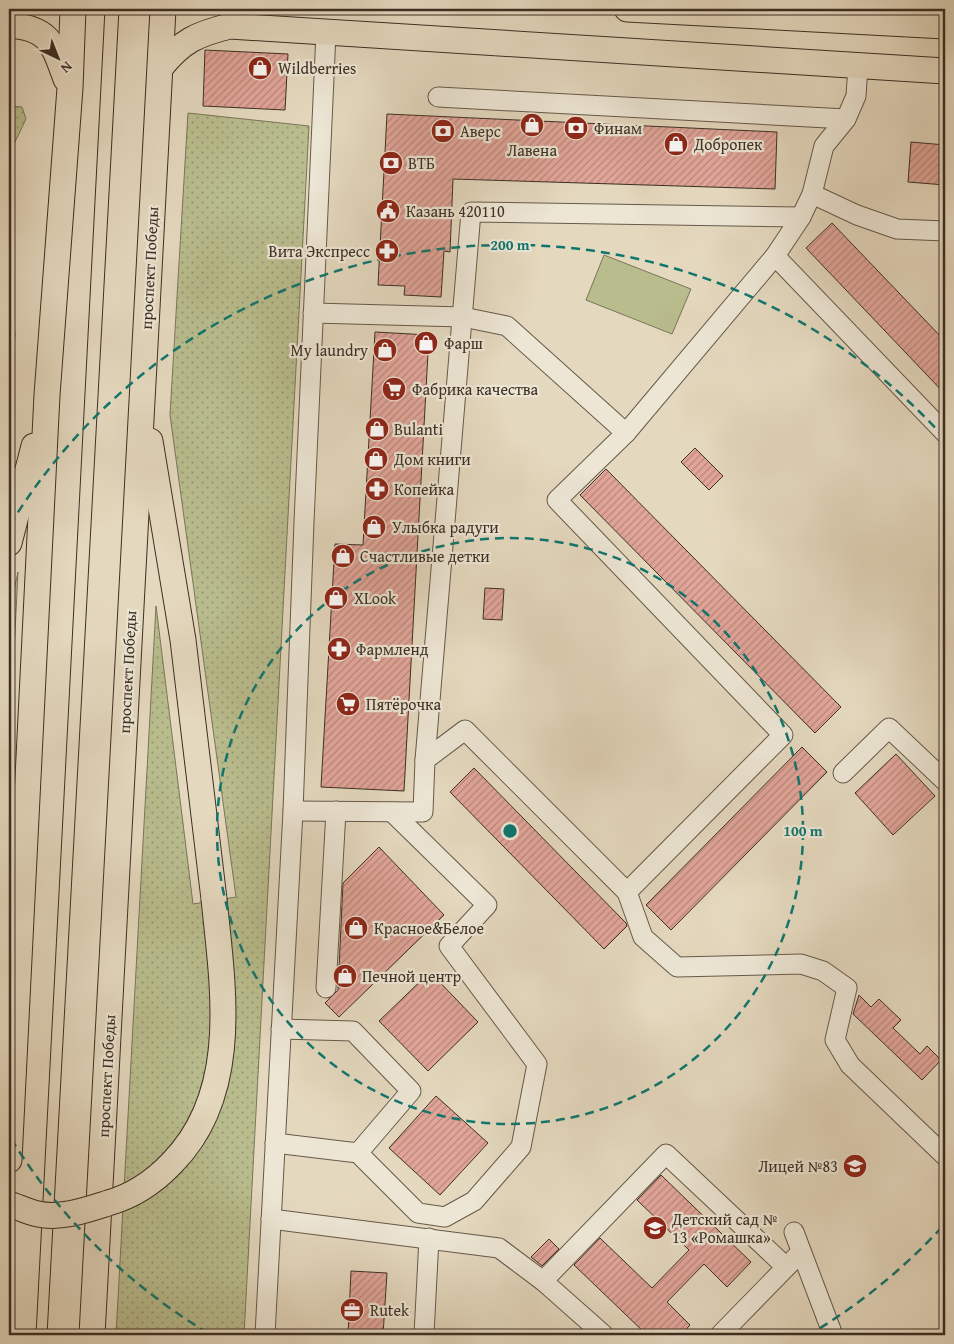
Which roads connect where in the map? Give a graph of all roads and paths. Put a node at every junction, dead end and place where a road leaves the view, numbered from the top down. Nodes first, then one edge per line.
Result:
1 (72, 9) edge
2 (163, 9) edge
3 (627, 9) edge
4 (9, 25) edge
5 (945, 26) edge
6 (326, 33) junction
7 (161, 66) junction
8 (858, 66) junction
9 (945, 71) edge
10 (70, 88) junction
11 (438, 96) dead end
12 (846, 119) junction
13 (812, 194) junction
14 (801, 217) junction
15 (945, 231) edge
16 (775, 256) junction
17 (313, 313) junction
18 (462, 317) junction
19 (142, 393) junction
20 (47, 396) junction
21 (626, 433) junction
22 (945, 433) edge
23 (9, 544) edge
24 (425, 760) junction
25 (842, 772) dead end
26 (945, 781) edge
27 (293, 811) junction
28 (336, 811) junction
29 (392, 812) junction
30 (627, 892) junction
31 (326, 988) dead end
32 (281, 1029) junction
33 (275, 1143) junction
34 (358, 1153) junction
35 (945, 1156) edge
36 (9, 1160) edge
37 (9, 1204) edge
38 (271, 1219) junction
39 (794, 1232) dead end
40 (429, 1238) junction
41 (801, 1252) junction
42 (786, 1267) junction
43 (543, 1281) junction
44 (426, 1334) edge
45 (92, 1335) edge
46 (265, 1335) edge
47 (604, 1335) edge
48 (720, 1335) edge
49 (833, 1335) edge

1 - 10 main road
2 - 7 main road, проспект Победы
3 - 5 main road
4 - 10 main road
6 - 7 main road
6 - 8 main road
6 - 17 lane
7 - 19 main road, проспект Победы
8 - 9 main road
8 - 12 lane
10 - 20 main road
11 - 12 lane
12 - 13 lane
13 - 14 lane
13 - 15 lane
14 - 16 lane
14 - 18 lane
16 - 21 lane
16 - 22 lane
17 - 18 lane
17 - 27 lane
18 - 21 lane
18 - 24 lane
19 - 37 main road, bridge
19 - 45 main road, проспект Победы
20 - 23 main road
20 - 36 main road
21 - 30 lane
24 - 29 lane
24 - 30 lane
25 - 26 lane
27 - 28 lane
27 - 32 lane
28 - 29 lane
28 - 31 lane
29 - 34 lane
30 - 35 lane
32 - 33 lane
32 - 34 lane
33 - 34 lane
33 - 38 lane
38 - 40 lane
38 - 46 lane
39 - 41 lane
40 - 43 lane
40 - 44 lane
41 - 42 lane
41 - 49 lane
42 - 43 lane
42 - 48 lane
43 - 47 lane

